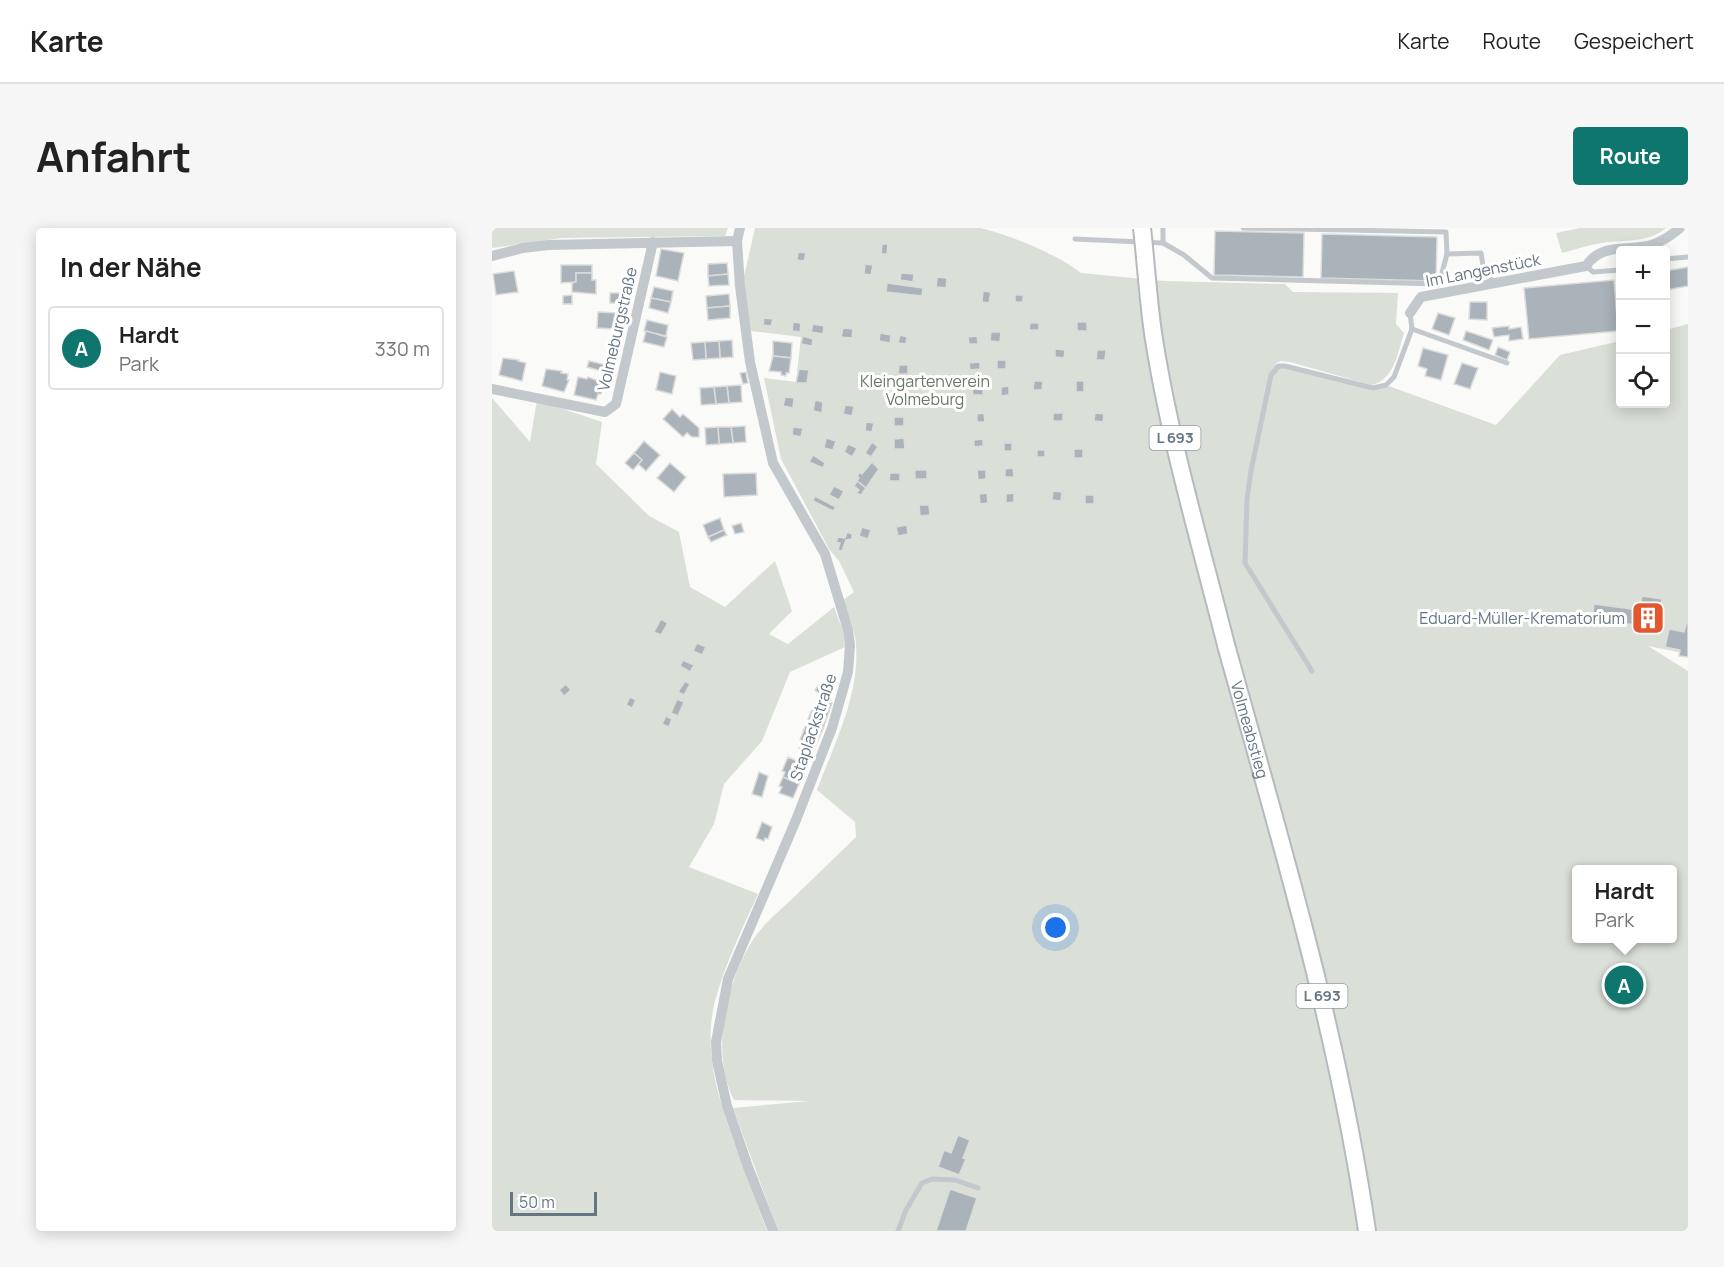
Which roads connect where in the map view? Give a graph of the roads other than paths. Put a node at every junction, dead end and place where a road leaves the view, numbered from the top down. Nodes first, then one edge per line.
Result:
1 (740, 228) edge
2 (1142, 228) edge
3 (1163, 228) edge
4 (1243, 228) edge
5 (1680, 228) edge
6 (1075, 239) dead end
7 (737, 241) junction
8 (653, 242) junction
9 (1163, 243) junction
10 (1447, 254) junction
11 (492, 256) edge
12 (1688, 258) edge
13 (1670, 259) edge
14 (1586, 266) junction
15 (1616, 271) edge
16 (1494, 282) junction
17 (1410, 313) joint
18 (1412, 329) junction
19 (1507, 363) dead end
20 (492, 389) edge
21 (1312, 671) dead end
22 (978, 1188) dead end
23 (773, 1231) edge
24 (898, 1231) edge
25 (1366, 1231) edge

1 - 7 street, Staplackstraße
2 - 25 main road, Volmeabstieg / L 693, bridge
3 - 9 lane
4 - 10 lane
5 - 14 street, Im Langenstück
6 - 9 lane
7 - 8 street, Volmeburgstraße
7 - 23 street, Staplackstraße
8 - 11 street, Volmeburgstraße
8 - 20 street, Volmeburgstraße
9 - 10 lane
10 - 16 lane
12 - 13 lane
14 - 15 lane, Im Langenstück
14 - 16 street, Im Langenstück
16 - 17 street, Im Langenstück
17 - 18 lane, Im Langenstück
18 - 19 lane
18 - 21 lane, Im Langenstück
22 - 24 lane

